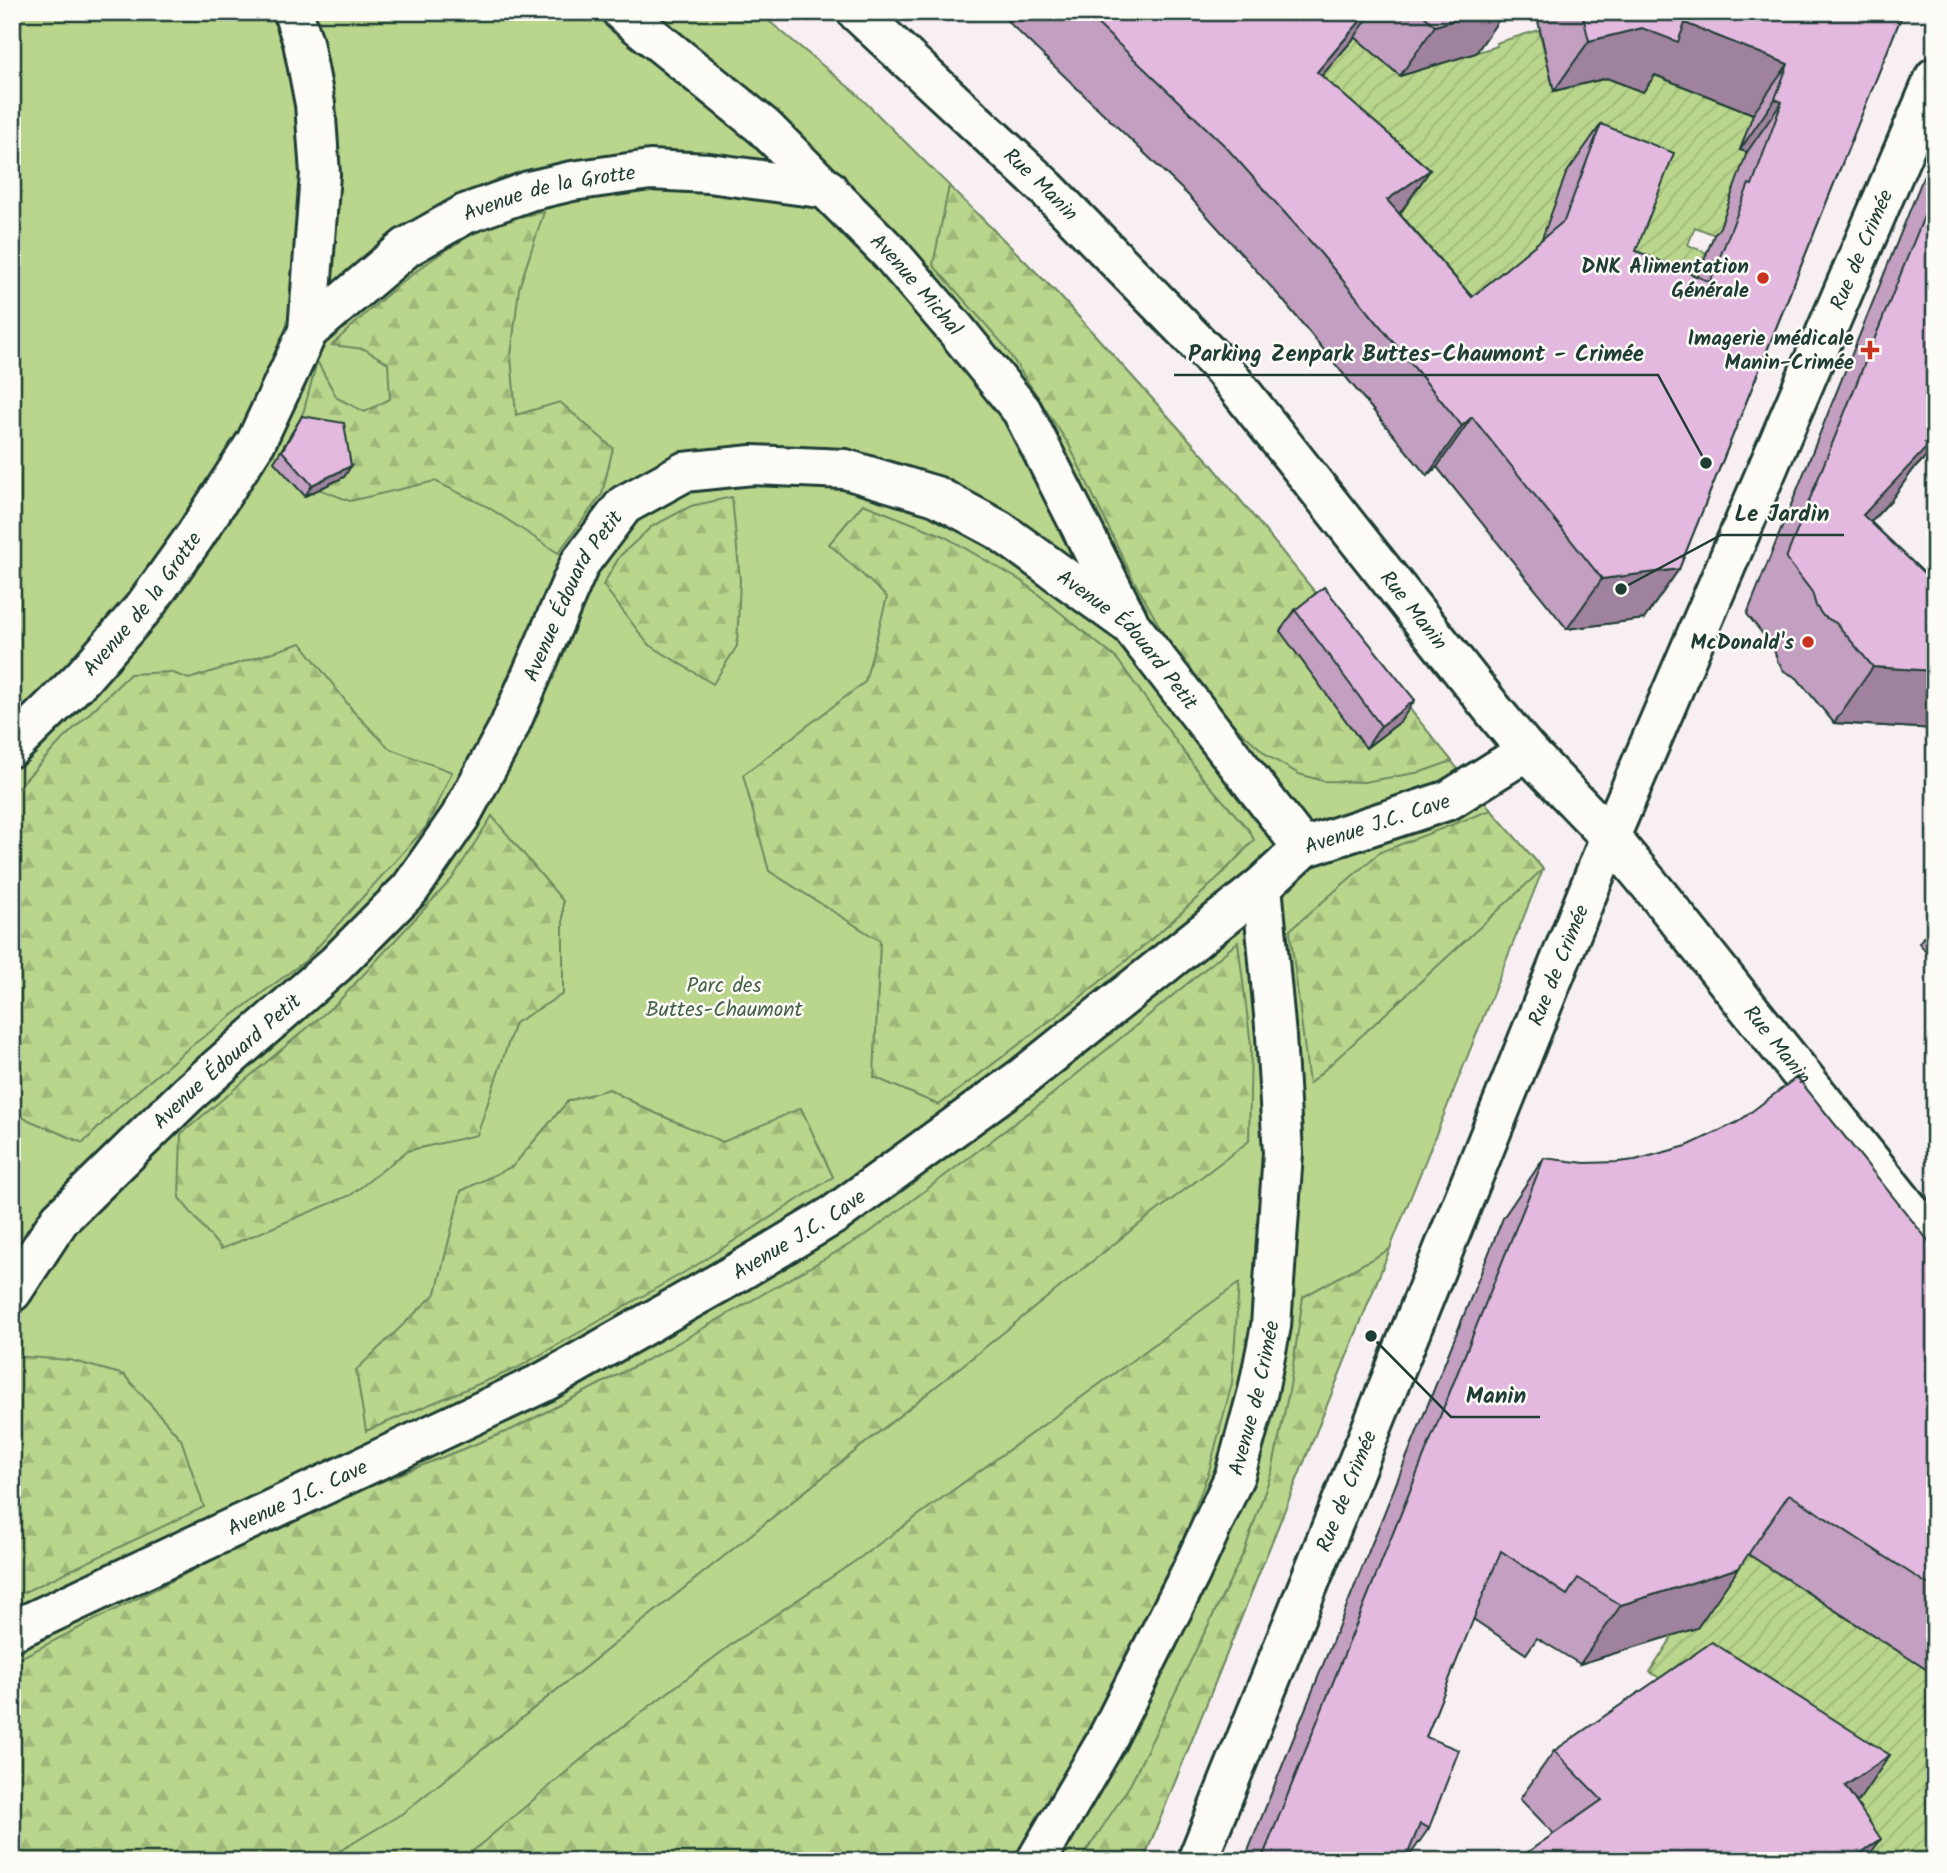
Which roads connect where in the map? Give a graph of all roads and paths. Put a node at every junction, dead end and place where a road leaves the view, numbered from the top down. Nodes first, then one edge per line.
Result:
1 (293, 12) edge
2 (622, 12) edge
3 (857, 12) edge
4 (1935, 76) edge
5 (828, 188) junction
6 (307, 331) junction
7 (1130, 625) junction
8 (12, 747) edge
9 (1527, 751) junction
10 (1610, 837) junction
11 (1303, 848) junction
12 (1262, 886) junction
13 (1935, 1242) edge
14 (12, 1292) edge
15 (12, 1632) edge
16 (1036, 1861) edge
17 (1197, 1861) edge

1 - 6 street, Avenue de la Grotte
2 - 5 street, Avenue Michal
3 - 9 street, Rue Manin
4 - 10 street, Rue de Crimée
5 - 6 street, Avenue de la Grotte
5 - 7 street, Avenue Michal
6 - 8 street, Avenue de la Grotte
7 - 11 street, Avenue Édouard Petit
7 - 14 street, Avenue Édouard Petit
9 - 10 street, Rue Manin
9 - 11 street, Avenue J.C. Cave
10 - 13 street, Rue Manin
10 - 17 street, Rue de Crimée
11 - 12 street, Avenue J.C. Cave
12 - 15 street, Avenue J.C. Cave
12 - 16 street, Avenue de Crimée

